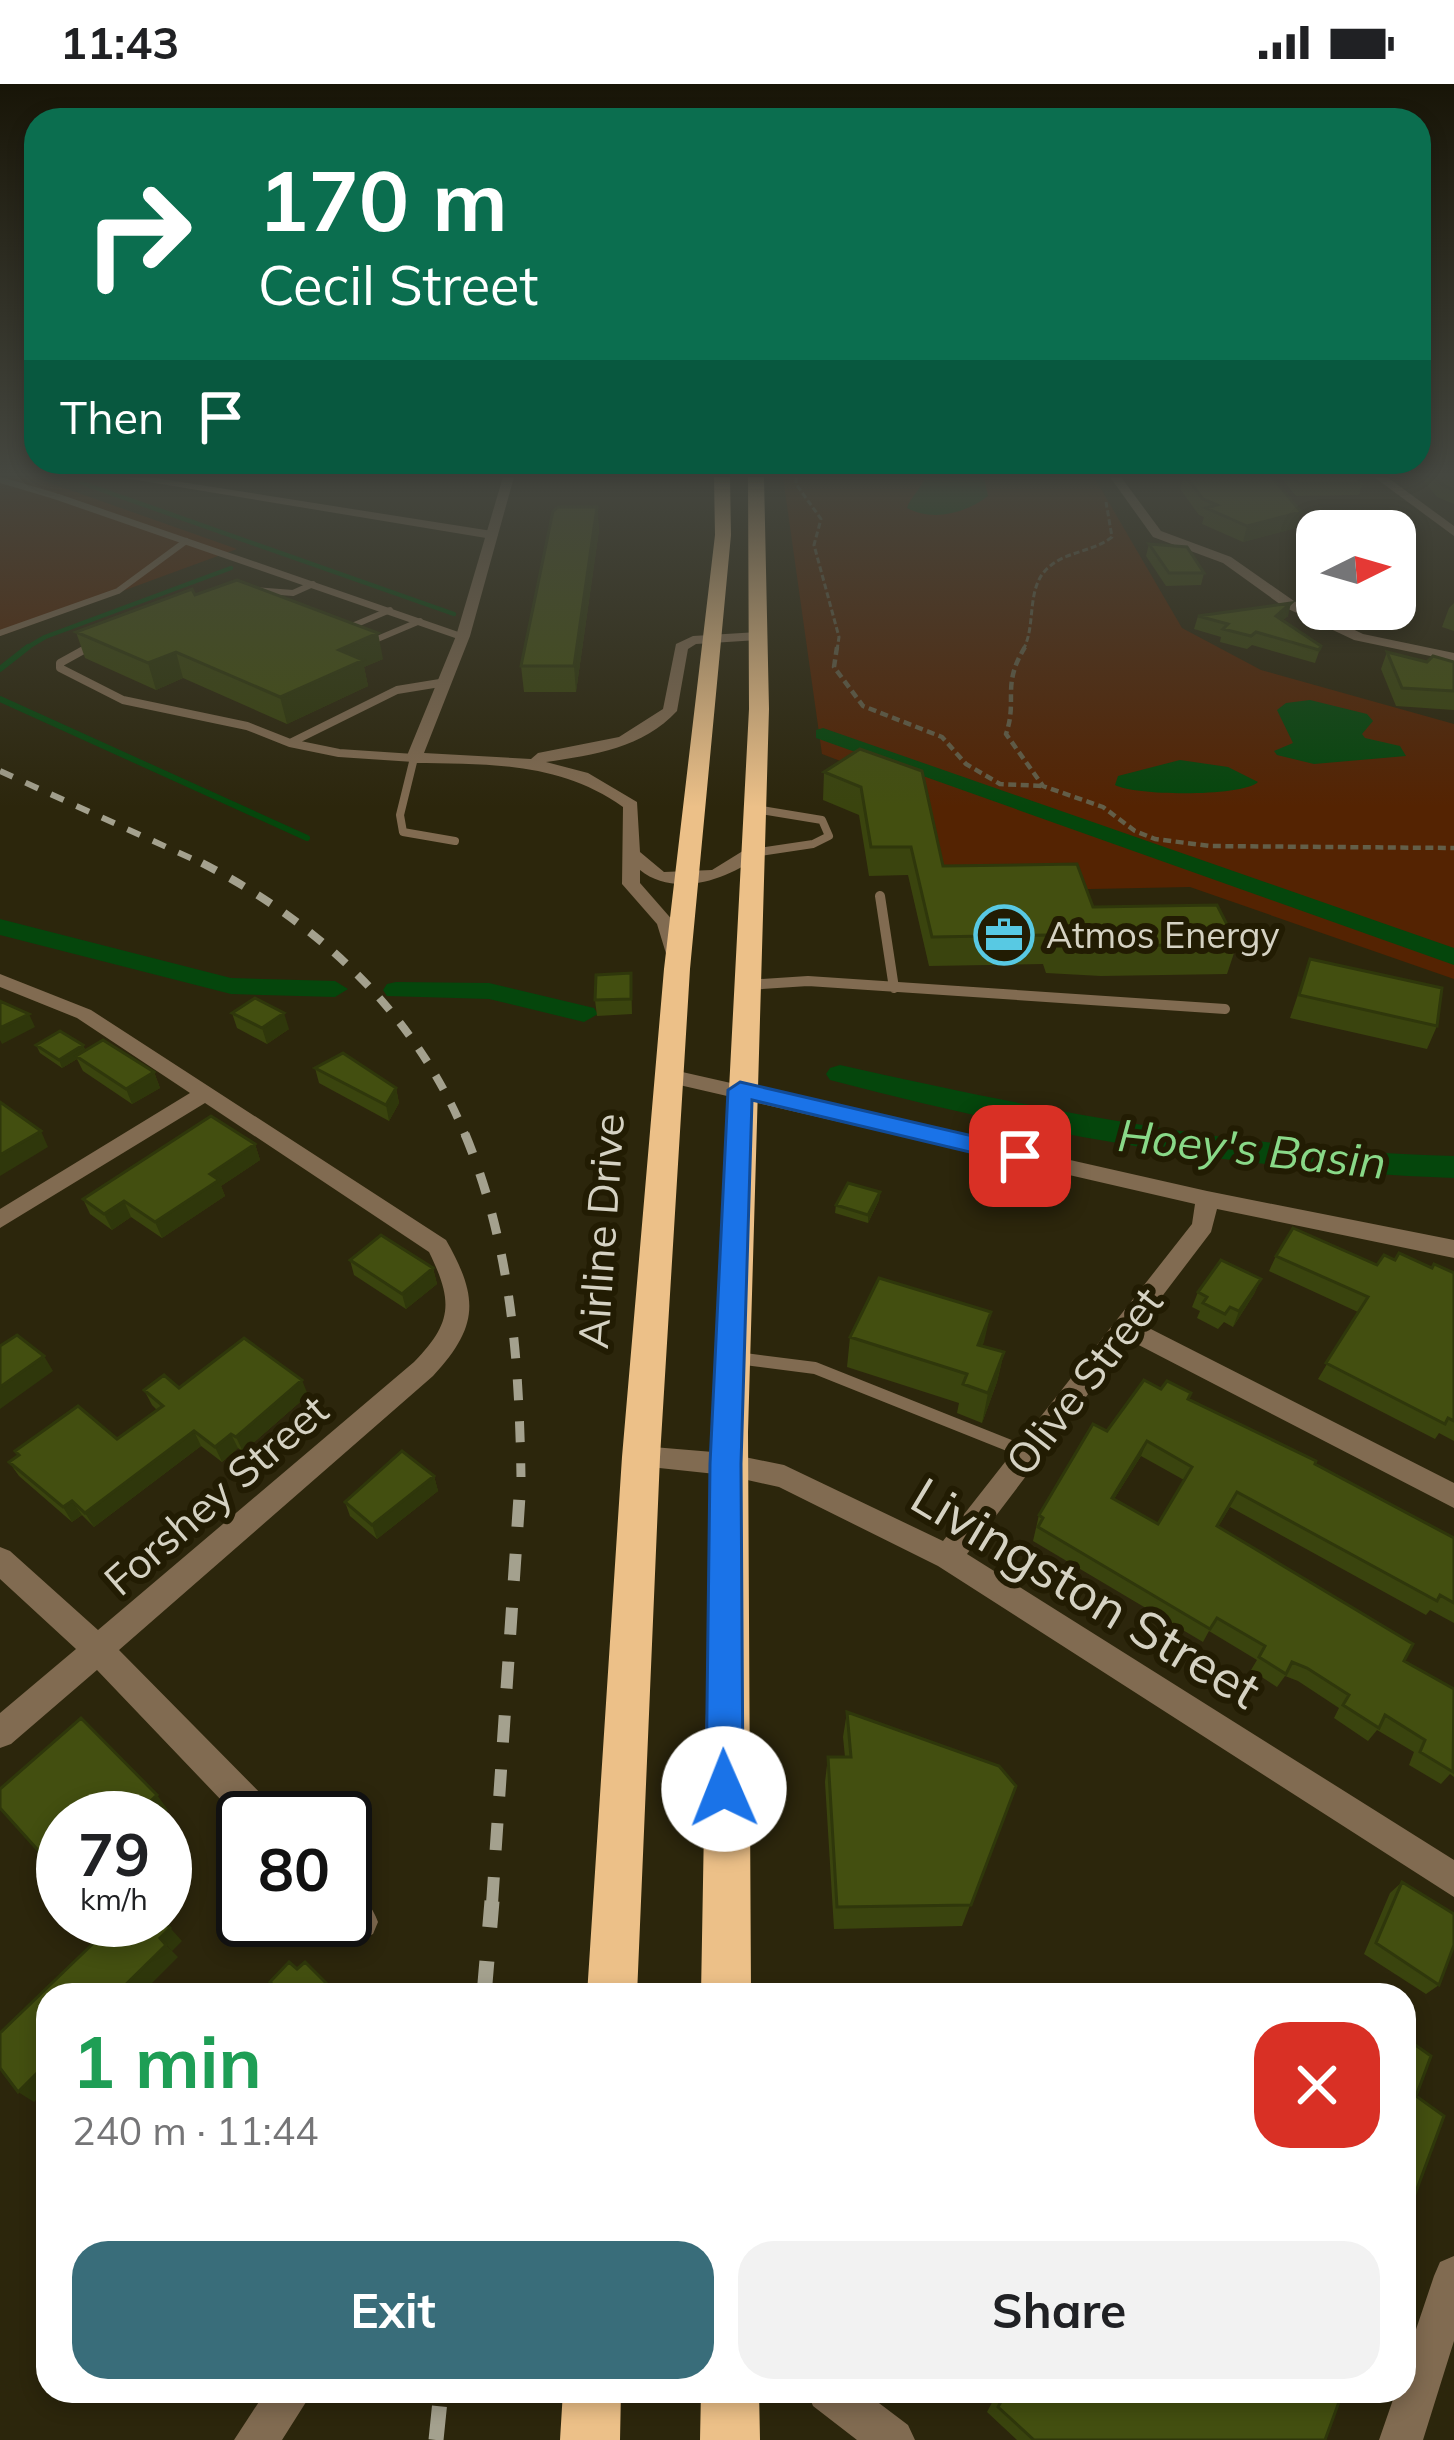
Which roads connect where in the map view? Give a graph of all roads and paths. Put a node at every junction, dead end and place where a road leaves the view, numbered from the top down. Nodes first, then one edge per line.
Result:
1 (122, 587) edge
2 (307, 587) edge
3 (323, 587) edge
4 (477, 587) edge
5 (719, 587) edge
6 (759, 587) edge
7 (825, 587) edge
8 (1038, 587) edge
9 (1264, 587) edge
10 (244, 590) edge
11 (390, 610) junction
12 (420, 621) junction
13 (0, 633) edge
14 (463, 636) junction
15 (758, 636) junction
16 (714, 638) junction
17 (96, 644) edge
18 (1454, 657) edge
19 (446, 682) junction
20 (290, 743) junction
21 (414, 758) junction
22 (518, 761) junction
23 (1043, 786) junction
24 (752, 808) junction
25 (455, 841) dead end
26 (1454, 848) edge
27 (752, 853) junction
28 (631, 854) junction
29 (686, 880) junction
30 (880, 896) dead end
31 (677, 969) junction
32 (0, 980) edge
33 (746, 985) junction
34 (894, 988) junction
35 (1225, 1009) dead end
36 (669, 1076) junction
37 (740, 1090) junction
38 (202, 1095) junction
39 (1207, 1199) junction
40 (0, 1220) edge
41 (1454, 1249) edge
42 (1125, 1328) junction
43 (730, 1357) junction
44 (1028, 1453) junction
45 (641, 1457) junction
46 (725, 1464) junction
47 (1454, 1496) edge
48 (948, 1557) junction
49 (0, 1560) edge
50 (99, 1651) junction
51 (0, 1733) edge
52 (235, 1791) edge
53 (1454, 1880) edge
54 (613, 1983) edge
55 (726, 1983) edge
56 (1454, 2276) edge
57 (1416, 2394) edge
58 (283, 2403) edge
59 (592, 2403) edge
60 (730, 2403) edge
61 (844, 2403) edge
62 (1413, 2403) edge
63 (256, 2440) edge
64 (590, 2440) edge
65 (730, 2440) edge
66 (893, 2440) edge
67 (1401, 2440) edge

1 - 13 lane
2 - 10 lane
3 - 11 street
4 - 14 street
5 - 16 highway, Airline Drive
6 - 15 highway
7 - 23 path
8 - 23 path
9 - 18 street
11 - 12 street
11 - 12 lane
12 - 14 street
14 - 19 street
15 - 16 street
15 - 24 highway
16 - 22 street
16 - 29 highway, Airline Drive
17 - 20 lane
19 - 20 lane
19 - 21 street
20 - 21 lane
21 - 22 street
21 - 25 lane
22 - 28 street
23 - 26 path
24 - 27 highway
24 - 27 lane
27 - 29 street
27 - 33 highway
28 - 29 street
28 - 31 street
29 - 31 highway, Airline Drive
30 - 34 lane
31 - 36 highway, Airline Drive
32 - 38 street
33 - 34 lane
33 - 37 highway
34 - 35 lane
36 - 37 street
36 - 45 highway, Airline Drive
37 - 39 street
37 - 43 highway
38 - 40 street
38 - 50 street, Forshey Street
39 - 41 street
39 - 42 street, Olive Street
42 - 44 street, Olive Street
42 - 47 street
43 - 44 lane
43 - 46 highway
44 - 48 street, Olive Street
45 - 46 street, Livingston Street
45 - 54 highway, Airline Drive
46 - 48 street, Livingston Street
46 - 55 highway
48 - 53 street, Livingston Street
49 - 50 street
50 - 51 street, Forshey Street
50 - 52 street
56 - 57 street
58 - 63 street
59 - 64 highway
60 - 65 highway
61 - 66 street
62 - 67 street

